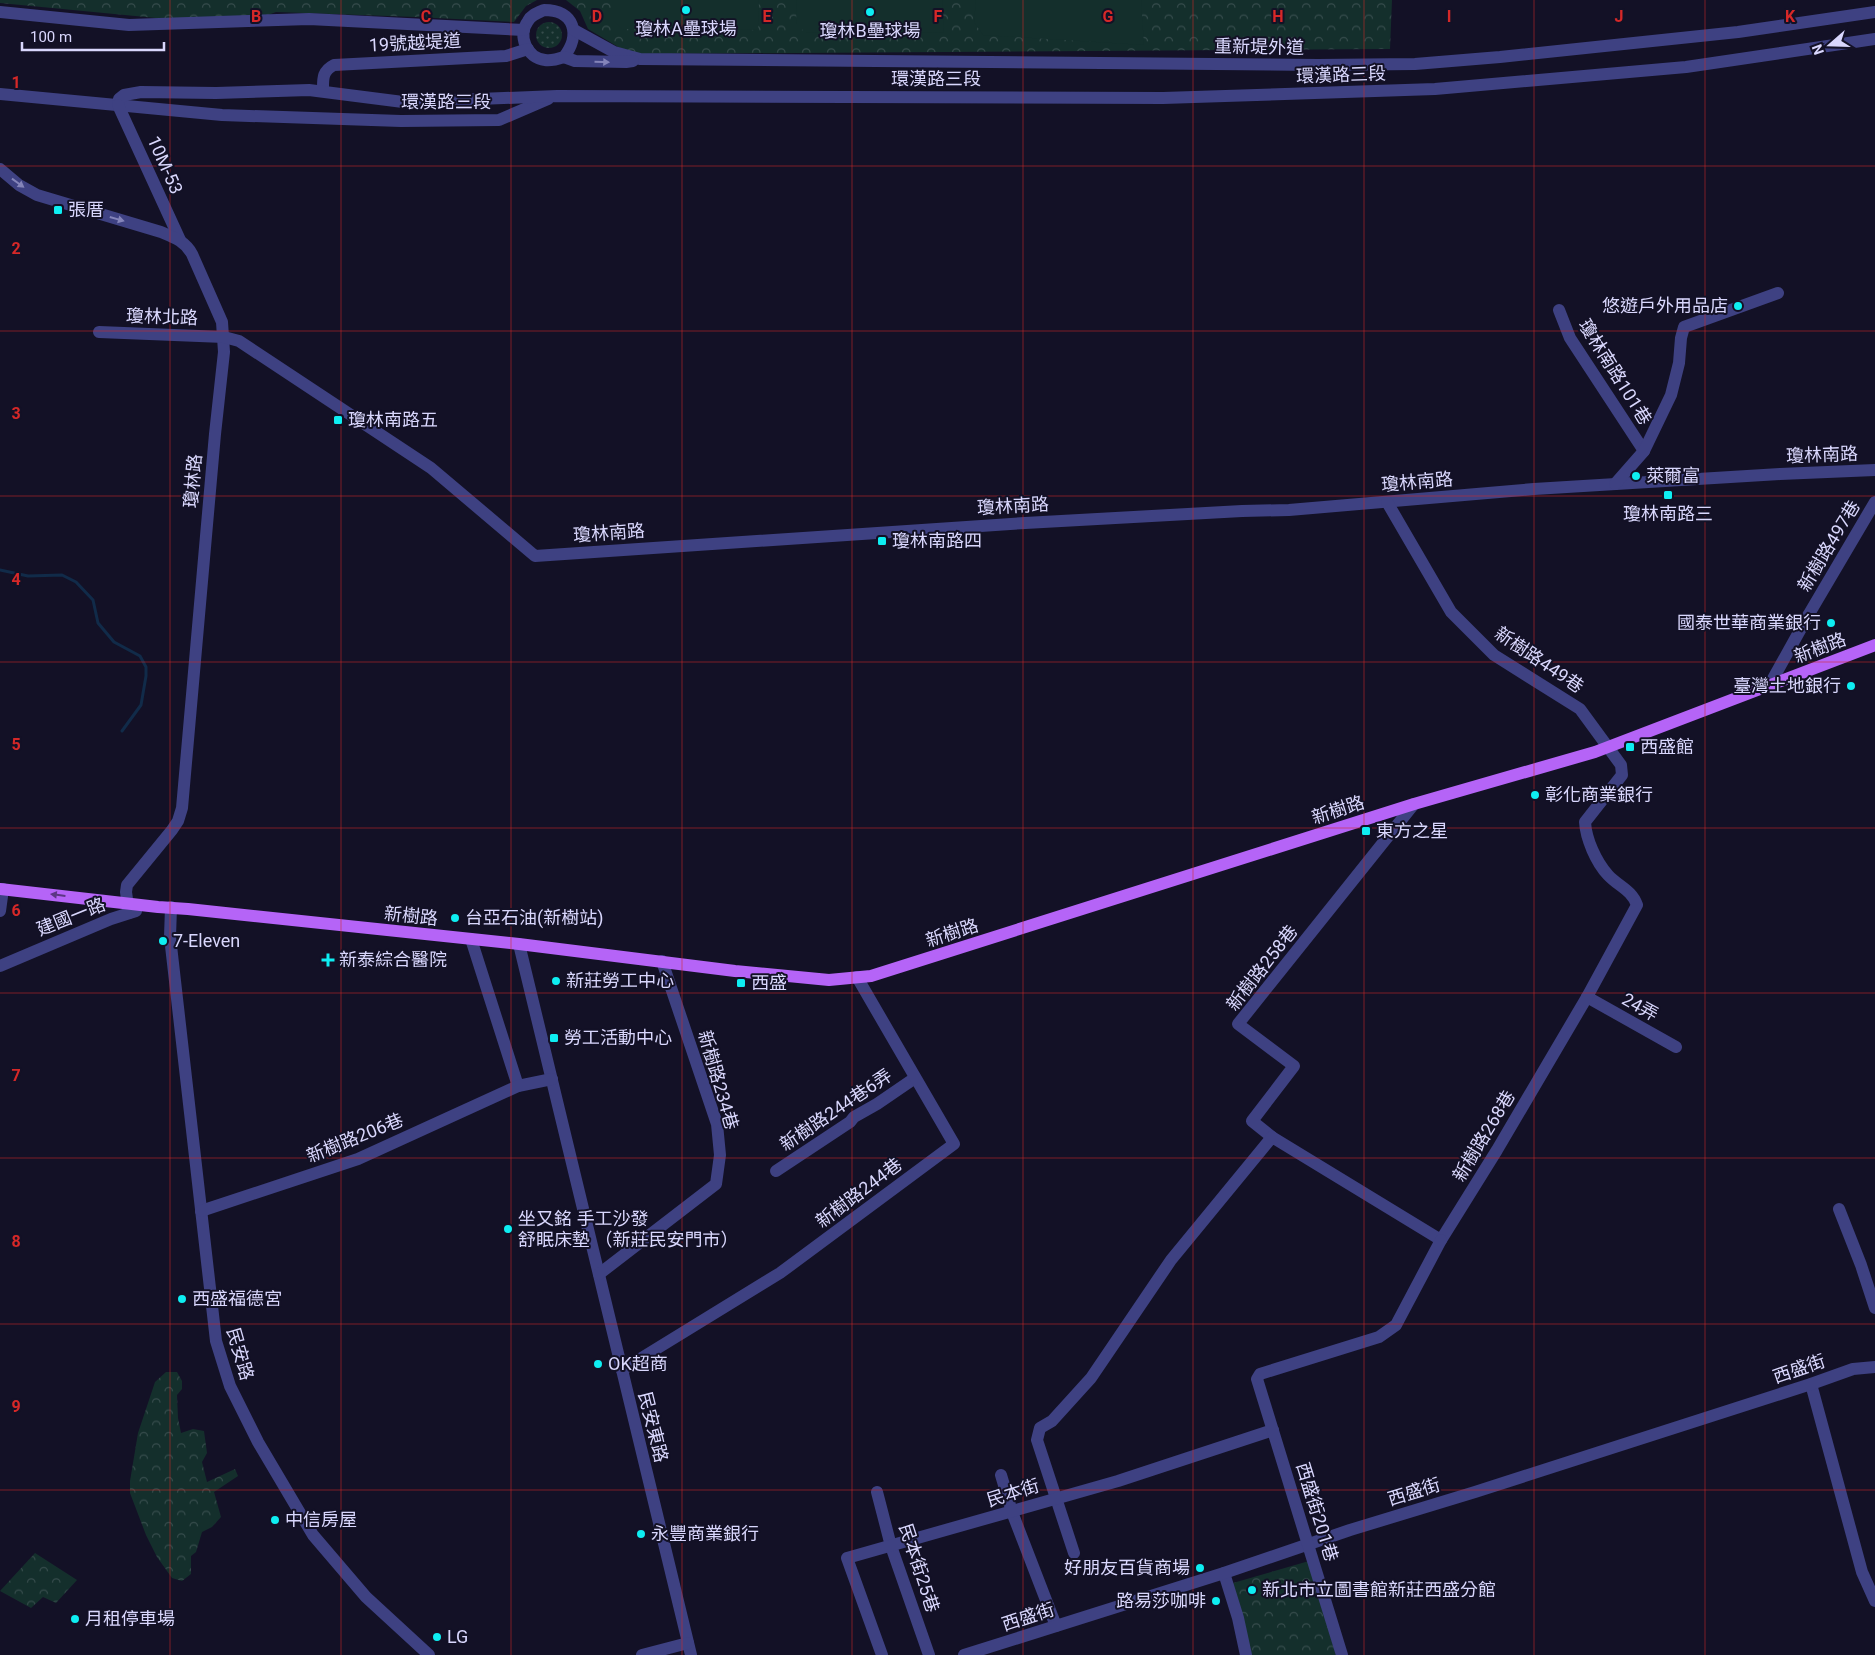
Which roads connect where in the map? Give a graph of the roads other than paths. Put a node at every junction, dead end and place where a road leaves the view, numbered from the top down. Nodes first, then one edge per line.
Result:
1 (0, 12) edge
2 (1875, 12) edge
3 (524, 30) junction
4 (574, 30) junction
5 (1875, 39) edge
6 (528, 49) junction
7 (564, 57) junction
8 (640, 59) junction
9 (323, 91) junction
10 (0, 94) edge
11 (557, 96) junction
12 (118, 105) junction
13 (0, 169) edge
14 (180, 240) junction
15 (1778, 293) dead end
16 (1559, 310) dead end
17 (99, 332) dead end
18 (224, 337) junction
19 (1644, 451) junction
20 (1875, 470) edge
21 (1615, 484) junction
22 (1387, 502) junction
23 (1875, 502) edge
24 (1875, 645) edge
25 (1769, 686) junction
26 (1609, 746) junction
27 (1414, 804) junction
28 (1, 889) edge
29 (164, 907) junction
30 (128, 908) junction
31 (0, 910) edge
32 (471, 939) junction
33 (519, 944) junction
34 (662, 961) junction
35 (0, 966) edge
36 (857, 977) junction
37 (1587, 997) junction
38 (1676, 1047) dead end
39 (916, 1078) junction
40 (552, 1079) junction
41 (518, 1086) junction
42 (1272, 1137) junction
43 (776, 1171) dead end
44 (1839, 1209) dead end
45 (201, 1211) junction
46 (1441, 1240) junction
47 (599, 1274) junction
48 (1875, 1308) edge
49 (1875, 1366) edge
50 (622, 1370) junction
51 (1257, 1379) joint
52 (1811, 1384) junction
53 (1273, 1430) junction
54 (1001, 1475) dead end
55 (877, 1492) dead end
56 (1056, 1499) junction
57 (1012, 1512) junction
58 (1309, 1544) junction
59 (891, 1546) junction
60 (1074, 1554) dead end
61 (1224, 1573) junction
62 (1875, 1601) edge
63 (1056, 1626) junction
64 (689, 1649) edge
65 (429, 1655) edge
66 (642, 1655) edge
67 (882, 1655) edge
68 (929, 1655) edge
69 (964, 1655) edge
70 (1246, 1655) edge
71 (1342, 1655) edge

1 - 3 street
2 - 8 street, 重新堤外道
3 - 4 street, 重新堤外道
3 - 6 street
4 - 7 street
4 - 8 street, 重新堤外道
5 - 11 street, 環漢路三段
6 - 7 street, 重新堤外道
6 - 9 street, 19號越堤道
7 -> 8 street, 重新堤外道
9 - 11 street
9 - 12 street
10 - 12 street, 環漢路三段
11 - 12 street, 環漢路三段
12 - 14 street, 10M-53
13 -> 14 street
14 - 18 street, 瓊林路
15 - 19 street
16 - 19 street, 瓊林南路101巷
17 - 18 street, 瓊林北路
18 - 22 street, 瓊林南路
18 - 30 street, 瓊林路
19 - 21 street
20 - 21 street, 瓊林南路
21 - 22 street, 瓊林南路
22 - 26 street, 新樹路449巷
23 - 25 street, 新樹路497巷
24 - 25 main road, 新樹路
25 - 26 main road, 新樹路
26 - 27 main road, 新樹路
26 - 37 street, 新樹路268巷
27 - 36 main road, 新樹路
27 - 42 street, 新樹路258巷
30 -> 28 main road, 新樹路
28 - 31 street
29 - 30 main road, 新樹路
29 - 32 main road, 新樹路
29 - 45 street, 民安路
30 - 35 street, 建國一路
32 - 33 main road, 新樹路
32 - 41 street
33 - 34 main road, 新樹路
33 - 40 street, 民安東路
34 - 36 main road, 新樹路
34 - 47 street, 新樹路234巷
36 - 39 street, 新樹路244巷
37 - 38 street, 24弄
37 - 46 street, 新樹路268巷
39 - 43 street, 新樹路244巷6弄
39 - 50 street, 新樹路244巷
40 - 41 street, 新樹路206巷
40 - 47 street, 民安東路
41 - 45 street, 新樹路206巷
42 - 46 street
42 - 56 street
44 - 48 street
45 - 65 street, 民安路
46 - 51 street, 新樹路268巷
47 - 50 street, 民安東路
49 - 52 street, 西盛街
50 - 64 street, 民安東路
51 - 53 street, 西盛街201巷
52 - 58 street, 西盛街
52 - 62 street
53 - 56 street, 民本街
53 - 58 street, 西盛街201巷
54 - 57 street
55 - 59 street, 民本街25巷
56 - 57 street, 民本街
56 - 60 street
57 - 59 street, 民本街
57 - 63 street
58 - 61 street, 西盛街
58 - 71 street, 西盛街201巷
59 - 67 street, 民本街
59 - 68 street, 民本街25巷
61 - 63 street, 西盛街
61 - 70 street
63 - 69 street, 西盛街
64 - 66 street

